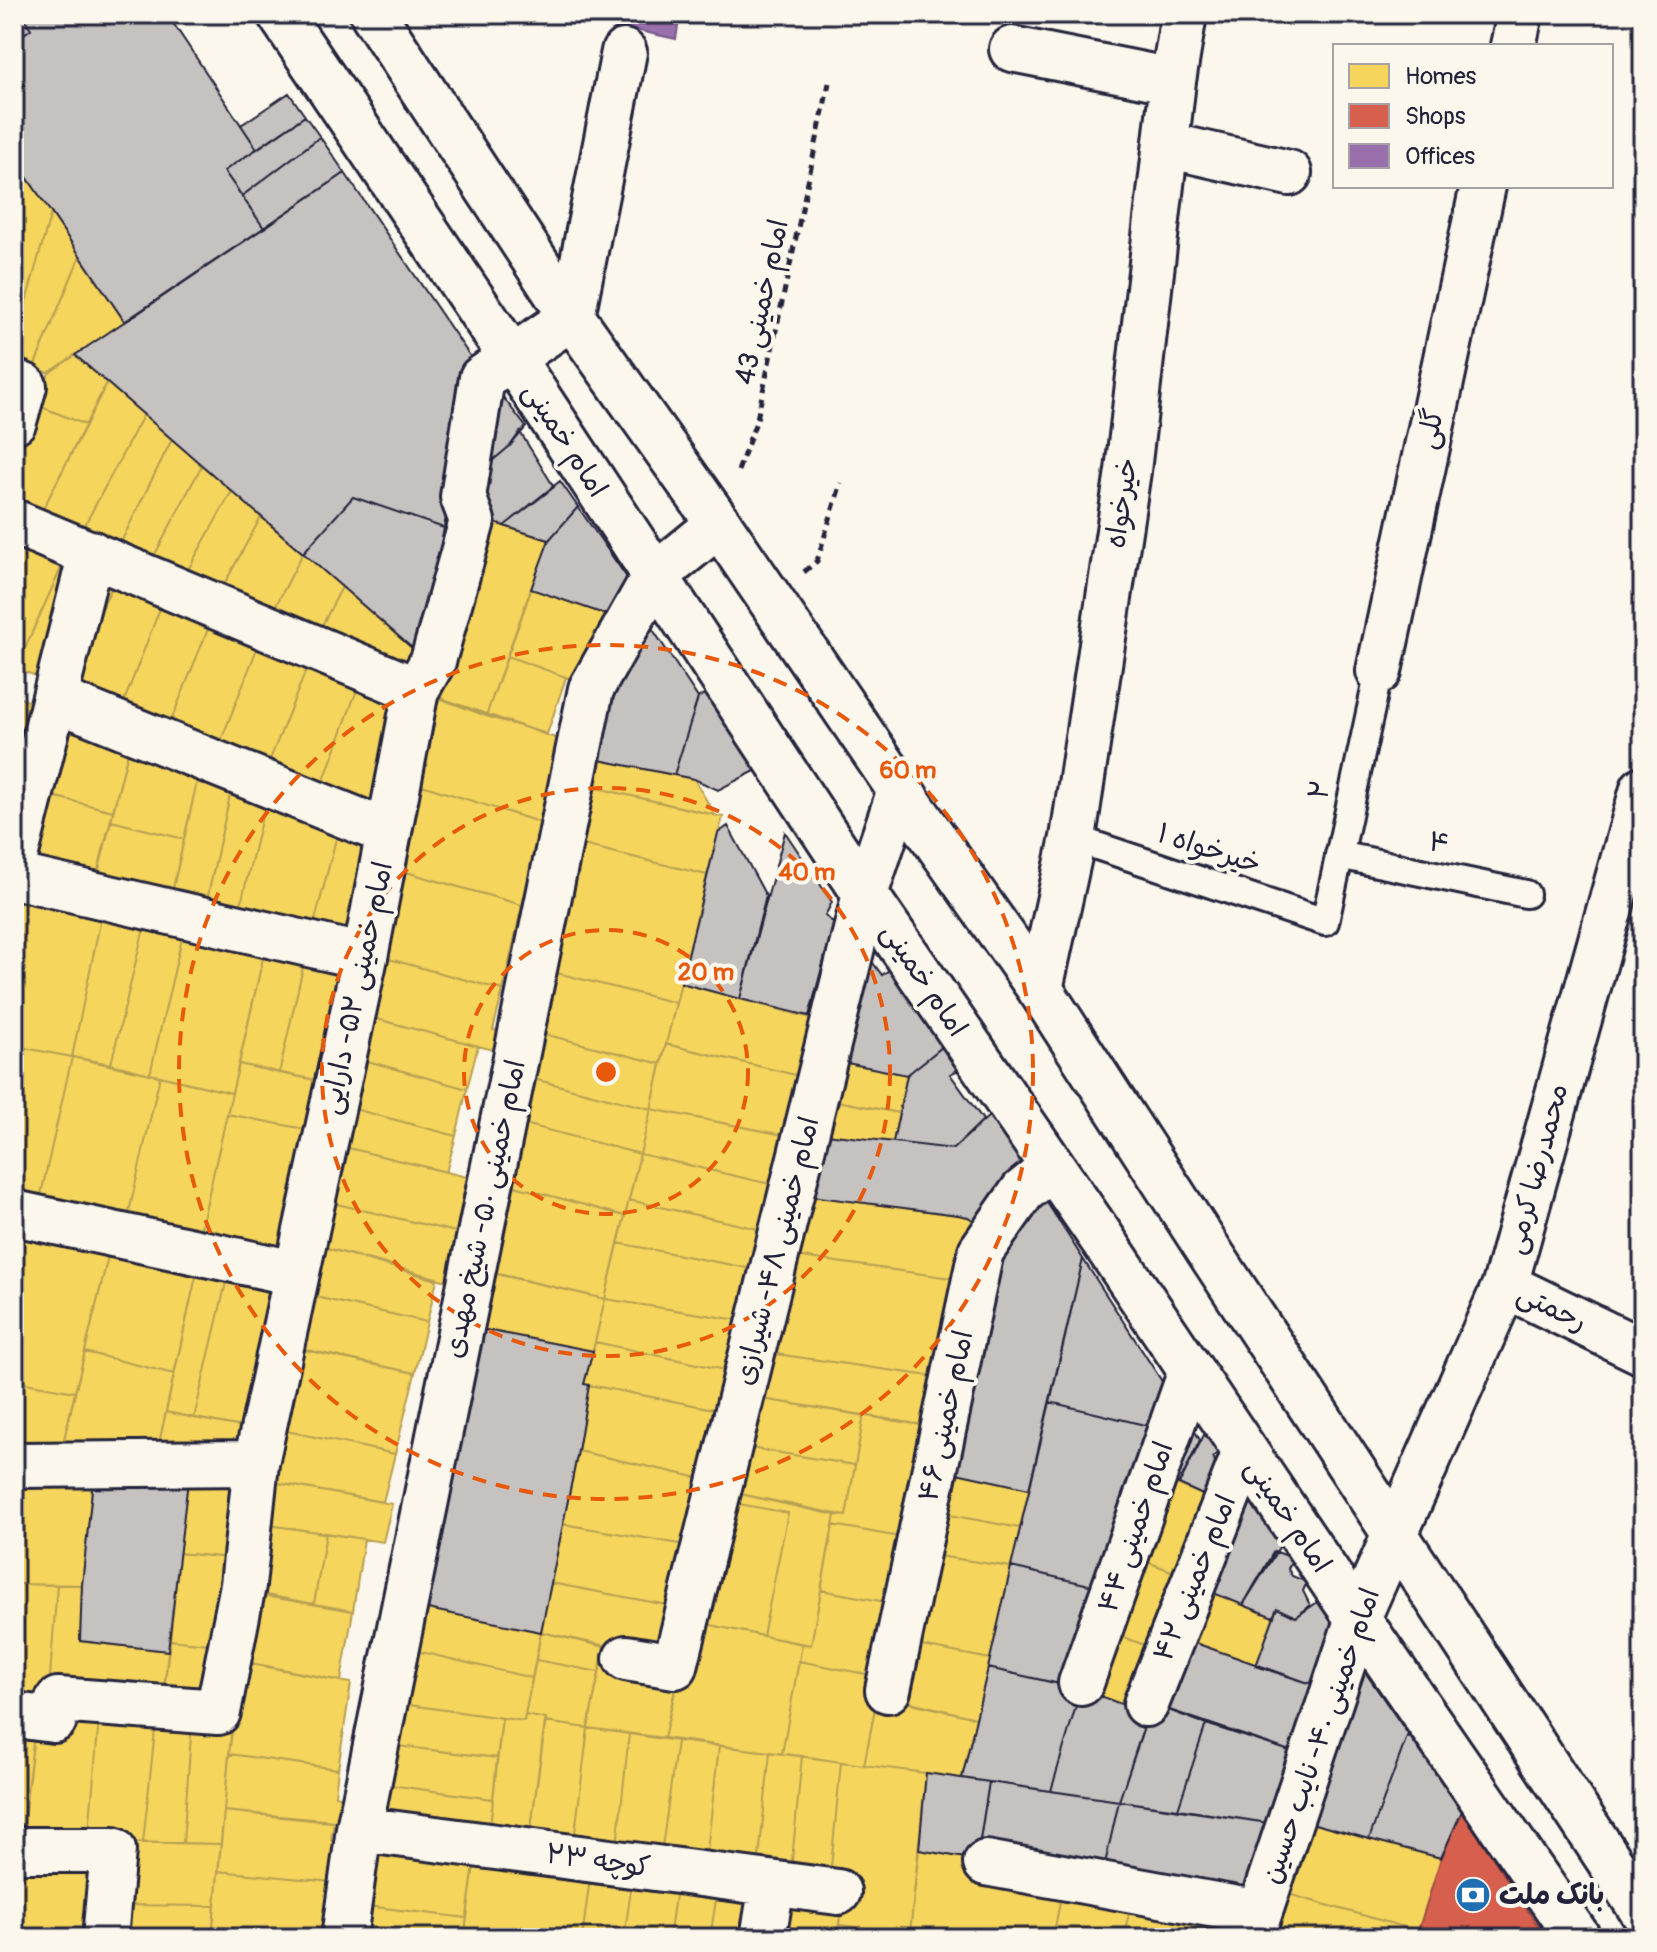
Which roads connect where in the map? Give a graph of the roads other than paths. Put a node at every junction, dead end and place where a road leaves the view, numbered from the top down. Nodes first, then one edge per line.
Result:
1 (280, 14) edge
2 (373, 14) edge
3 (1184, 14) edge
4 (1520, 14) edge
5 (1513, 44) edge
6 (1012, 49) dead end
7 (624, 52) dead end
8 (1173, 81) junction
9 (1167, 145) junction
10 (1289, 173) dead end
11 (1483, 188) edge
12 (572, 317) junction
13 (512, 358) junction
14 (14, 382) edge
15 (14, 421) edge
16 (14, 522) edge
17 (719, 524) junction
18 (91, 553) junction
19 (654, 577) junction
20 (1379, 671) joint
21 (416, 690) junction
22 (56, 699) junction
23 (1643, 789) edge
24 (900, 790) junction
25 (389, 833) junction
26 (1073, 838) junction
27 (1636, 838) edge
28 (1339, 855) junction
29 (14, 861) edge
30 (14, 876) edge
31 (865, 894) junction
32 (1526, 894) dead end
33 (1325, 922) joint
34 (365, 957) junction
35 (1040, 989) junction
36 (1052, 1168) junction
37 (14, 1213) edge
38 (295, 1273) junction
39 (1505, 1285) junction
40 (1643, 1352) edge
41 (1191, 1371) junction
42 (1245, 1452) junction
43 (256, 1463) junction
44 (14, 1465) edge
45 (1395, 1536) junction
46 (1358, 1618) junction
47 (626, 1658) dead end
48 (1081, 1683) dead end
49 (888, 1690) dead end
50 (1146, 1704) dead end
51 (14, 1715) edge
52 (359, 1829) junction
53 (14, 1850) edge
54 (986, 1863) dead end
55 (772, 1885) junction
56 (838, 1892) dead end
57 (1643, 1912) edge
58 (1255, 1926) edge
59 (105, 1938) edge
60 (344, 1938) edge
61 (763, 1938) edge
62 (1578, 1938) edge

1 - 13 street, امام خمینی
2 - 12 street
3 - 8 street, خیرخواه
4 - 5 street
6 - 8 street
7 - 12 street
8 - 9 street, خیرخواه
9 - 10 street
9 - 26 street, خیرخواه
11 - 20 street, گلی
12 - 13 street, امام خمینی ۵۲- دارایی
12 - 17 street
13 - 19 street, امام خمینی
13 - 21 street, امام خمینی ۵۲- دارایی
14 - 15 street
16 - 18 street
17 - 19 street, امام خمینی ۵۰- شیخ مهدی
17 - 24 street
18 - 21 street
18 - 22 street
19 - 31 street, امام خمینی
19 - 52 street, امام خمینی ۵۰- شیخ مهدی
20 - 28 lane, ۲
21 - 25 street, امام خمینی ۵۲- دارایی
22 - 25 street
22 - 29 street
23 - 27 street, محمدرضا کرمی
24 - 31 street, امام خمینی ۴۸- شیرازی
24 - 35 street
25 - 34 street, امام خمینی ۵۲- دارایی
26 - 33 lane, خیرخواه ۱
26 - 35 street, خیرخواه
27 - 39 street, محمدرضا کرمی
28 - 32 lane, ۴
28 - 33 lane, ۲
30 - 34 street
31 - 36 street, امام خمینی
31 - 47 street, امام خمینی ۴۸- شیرازی
34 - 38 street, امام خمینی ۵۲- دارایی
35 - 45 street
36 - 41 street, امام خمینی
36 - 49 street, امام خمینی ۴۶
37 - 38 street
38 - 43 street, امام خمینی ۵۲- دارایی
39 - 40 street, رحمتی
39 - 45 street, محمدرضا کرمی
41 - 42 street, امام خمینی
41 - 48 street, امام خمینی ۴۴
42 - 46 street, امام خمینی
42 - 50 street, امام خمینی ۴۲
43 - 44 street
43 - 51 street, امام خمینی ۵۲- دارایی
45 - 46 street, امام خمینی ۴۰- نایب حسین
45 - 57 street
46 - 58 street, امام خمینی ۴۰- نایب حسین
46 - 62 street, امام خمینی
52 - 55 street, کوچه ۲۳
52 - 60 street, امام خمینی ۵۰- شیخ مهدی
53 - 59 street
54 - 58 street
55 - 56 street, کوچه ۲۳
55 - 61 street

